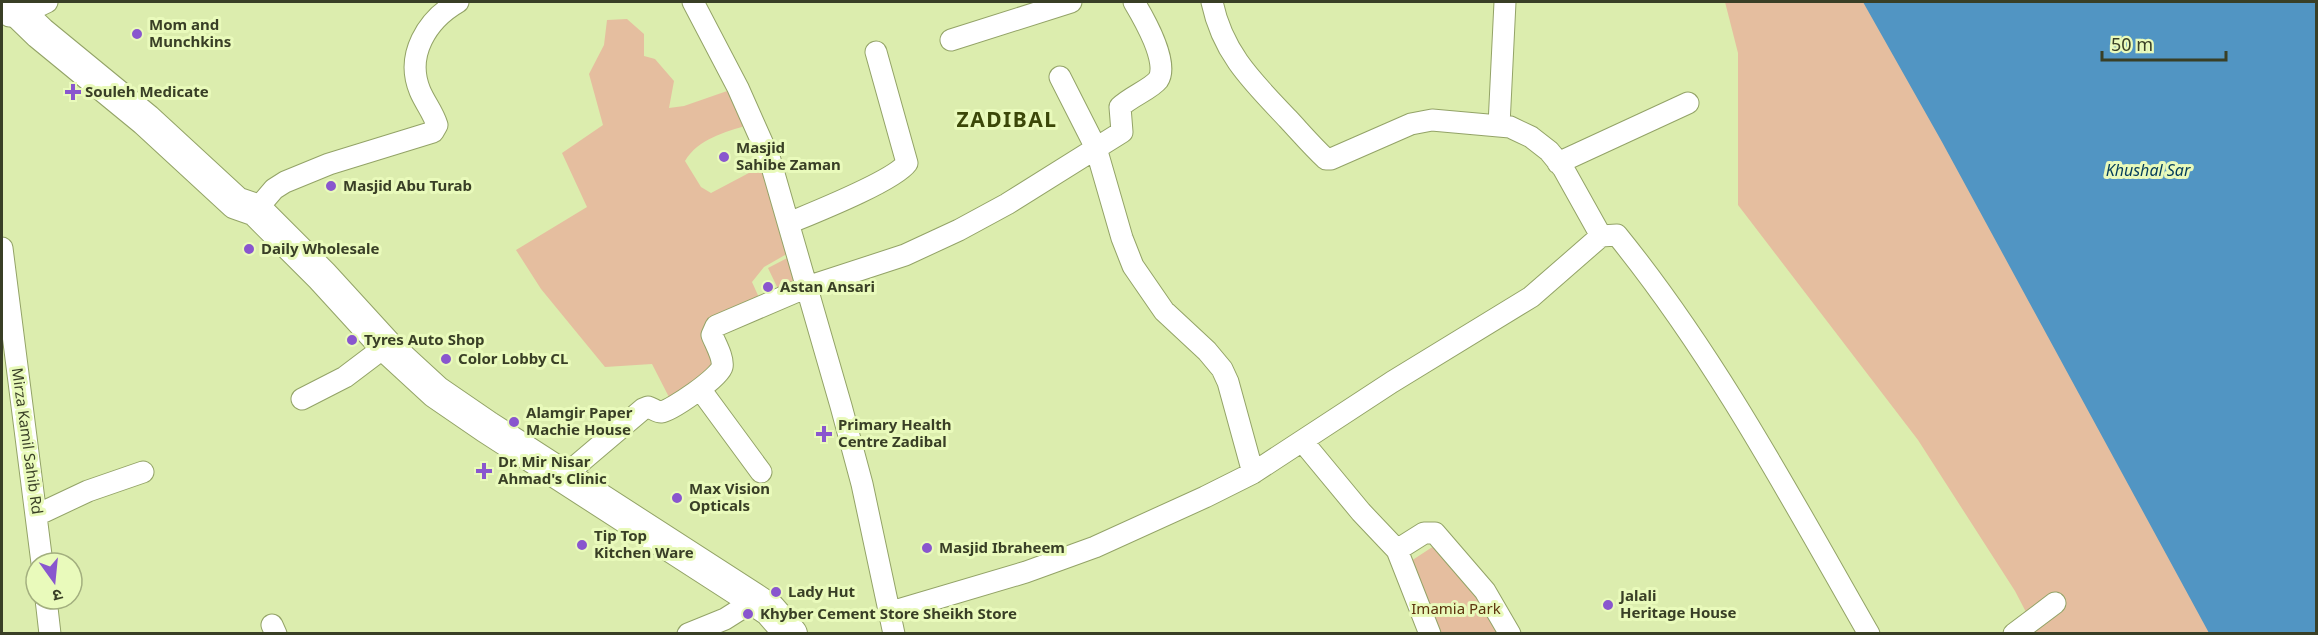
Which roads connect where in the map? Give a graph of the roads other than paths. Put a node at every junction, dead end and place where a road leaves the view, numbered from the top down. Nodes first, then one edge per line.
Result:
1 (458, 2) edge
2 (693, 2) edge
3 (1071, 2) edge
4 (1134, 2) edge
5 (1212, 2) edge
6 (1505, 2) edge
7 (25, 7) edge
8 (951, 40) dead end
9 (876, 52) dead end
10 (1060, 77) dead end
11 (1688, 103) dead end
12 (1499, 125) junction
13 (1096, 148) junction
14 (1558, 163) junction
15 (256, 210) junction
16 (789, 223) junction
17 (1601, 236) junction
18 (2, 248) edge
19 (807, 287) junction
20 (386, 346) junction
21 (8, 360) edge
22 (700, 389) junction
23 (302, 399) dead end
24 (1303, 442) junction
25 (143, 472) dead end
26 (761, 472) dead end
27 (1253, 473) junction
28 (564, 476) junction
29 (37, 515) junction
30 (1397, 550) junction
31 (41, 551) edge
32 (2055, 603) dead end
33 (763, 605) junction
34 (47, 611) edge
35 (891, 612) junction
36 (50, 633) edge
37 (688, 633) edge
38 (791, 633) edge
39 (815, 633) edge
40 (894, 633) edge
41 (1430, 633) edge
42 (1510, 633) edge
43 (1869, 633) edge
44 (2014, 633) edge

1 - 15 street
2 - 16 street
3 - 8 street
4 - 13 street
5 - 12 street
6 - 12 street
7 - 15 highway
9 - 16 street
10 - 13 street
11 - 14 street
12 - 14 street
13 - 19 street
13 - 27 street
14 - 17 street
15 - 20 highway
16 - 19 street
17 - 24 street
17 - 43 street
18 - 21 street, Mirza Kamil Sahib Rd
19 - 22 street
19 - 35 street
20 - 23 street
20 - 28 highway
21 - 29 street, Mirza Kamil Sahib Rd
22 - 26 street
22 - 28 street
24 - 27 street
24 - 30 street
25 - 29 street
27 - 35 street
28 - 33 highway
29 - 31 street, Mirza Kamil Sahib Rd
30 - 41 street
30 - 42 street
32 - 44 street
33 - 37 street
33 - 38 highway
33 - 39 highway
34 - 36 street
35 - 40 street

